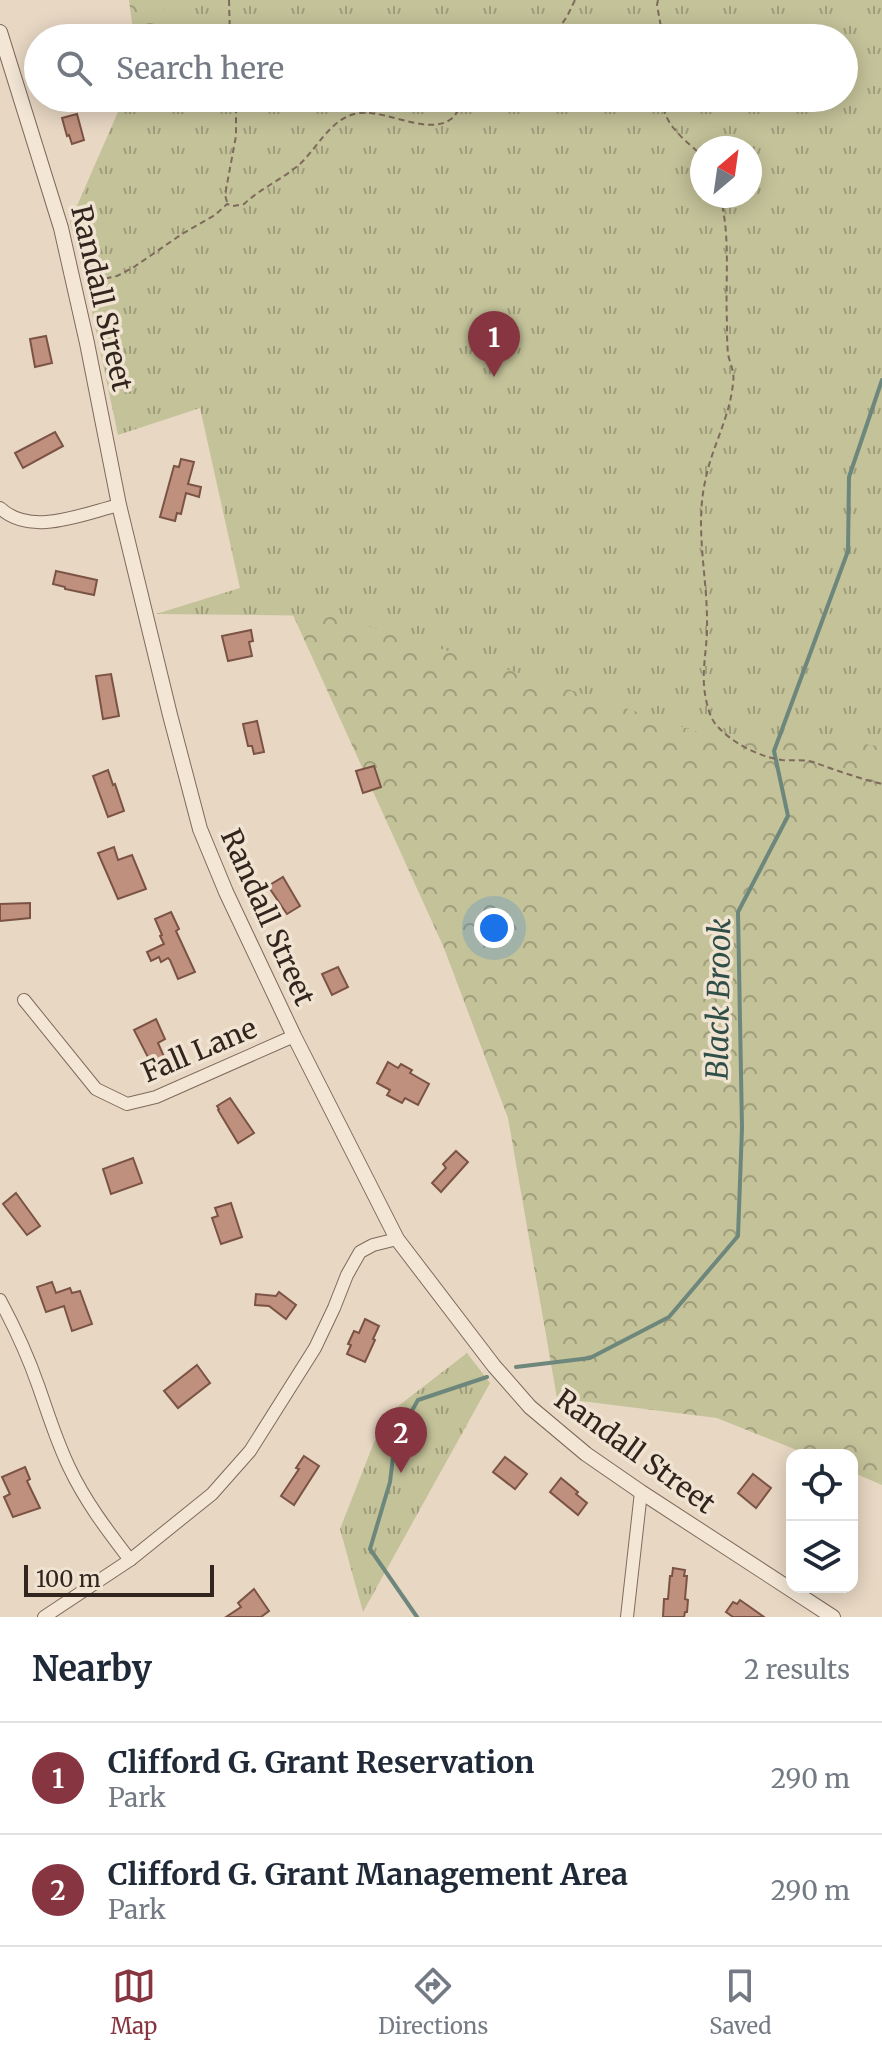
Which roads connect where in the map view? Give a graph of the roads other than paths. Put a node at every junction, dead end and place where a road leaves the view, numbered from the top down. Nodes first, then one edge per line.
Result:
1 (0, 32) edge
2 (24, 106) edge
3 (26, 112) edge
4 (119, 505) junction
5 (3, 511) edge
6 (24, 1000) dead end
7 (294, 1036) junction
8 (397, 1239) junction
9 (0, 1300) edge
10 (641, 1492) junction
11 (130, 1560) junction
12 (44, 1617) edge
13 (627, 1617) edge
14 (833, 1617) edge

1 - 2 street, Randall Street
3 - 4 street, Randall Street
4 - 5 street
4 - 7 street, Randall Street
6 - 7 street, Fall Lane
7 - 8 street, Randall Street
8 - 10 street, Randall Street
8 - 11 street
9 - 11 street
10 - 13 street
10 - 14 street, Randall Street
11 - 12 street

